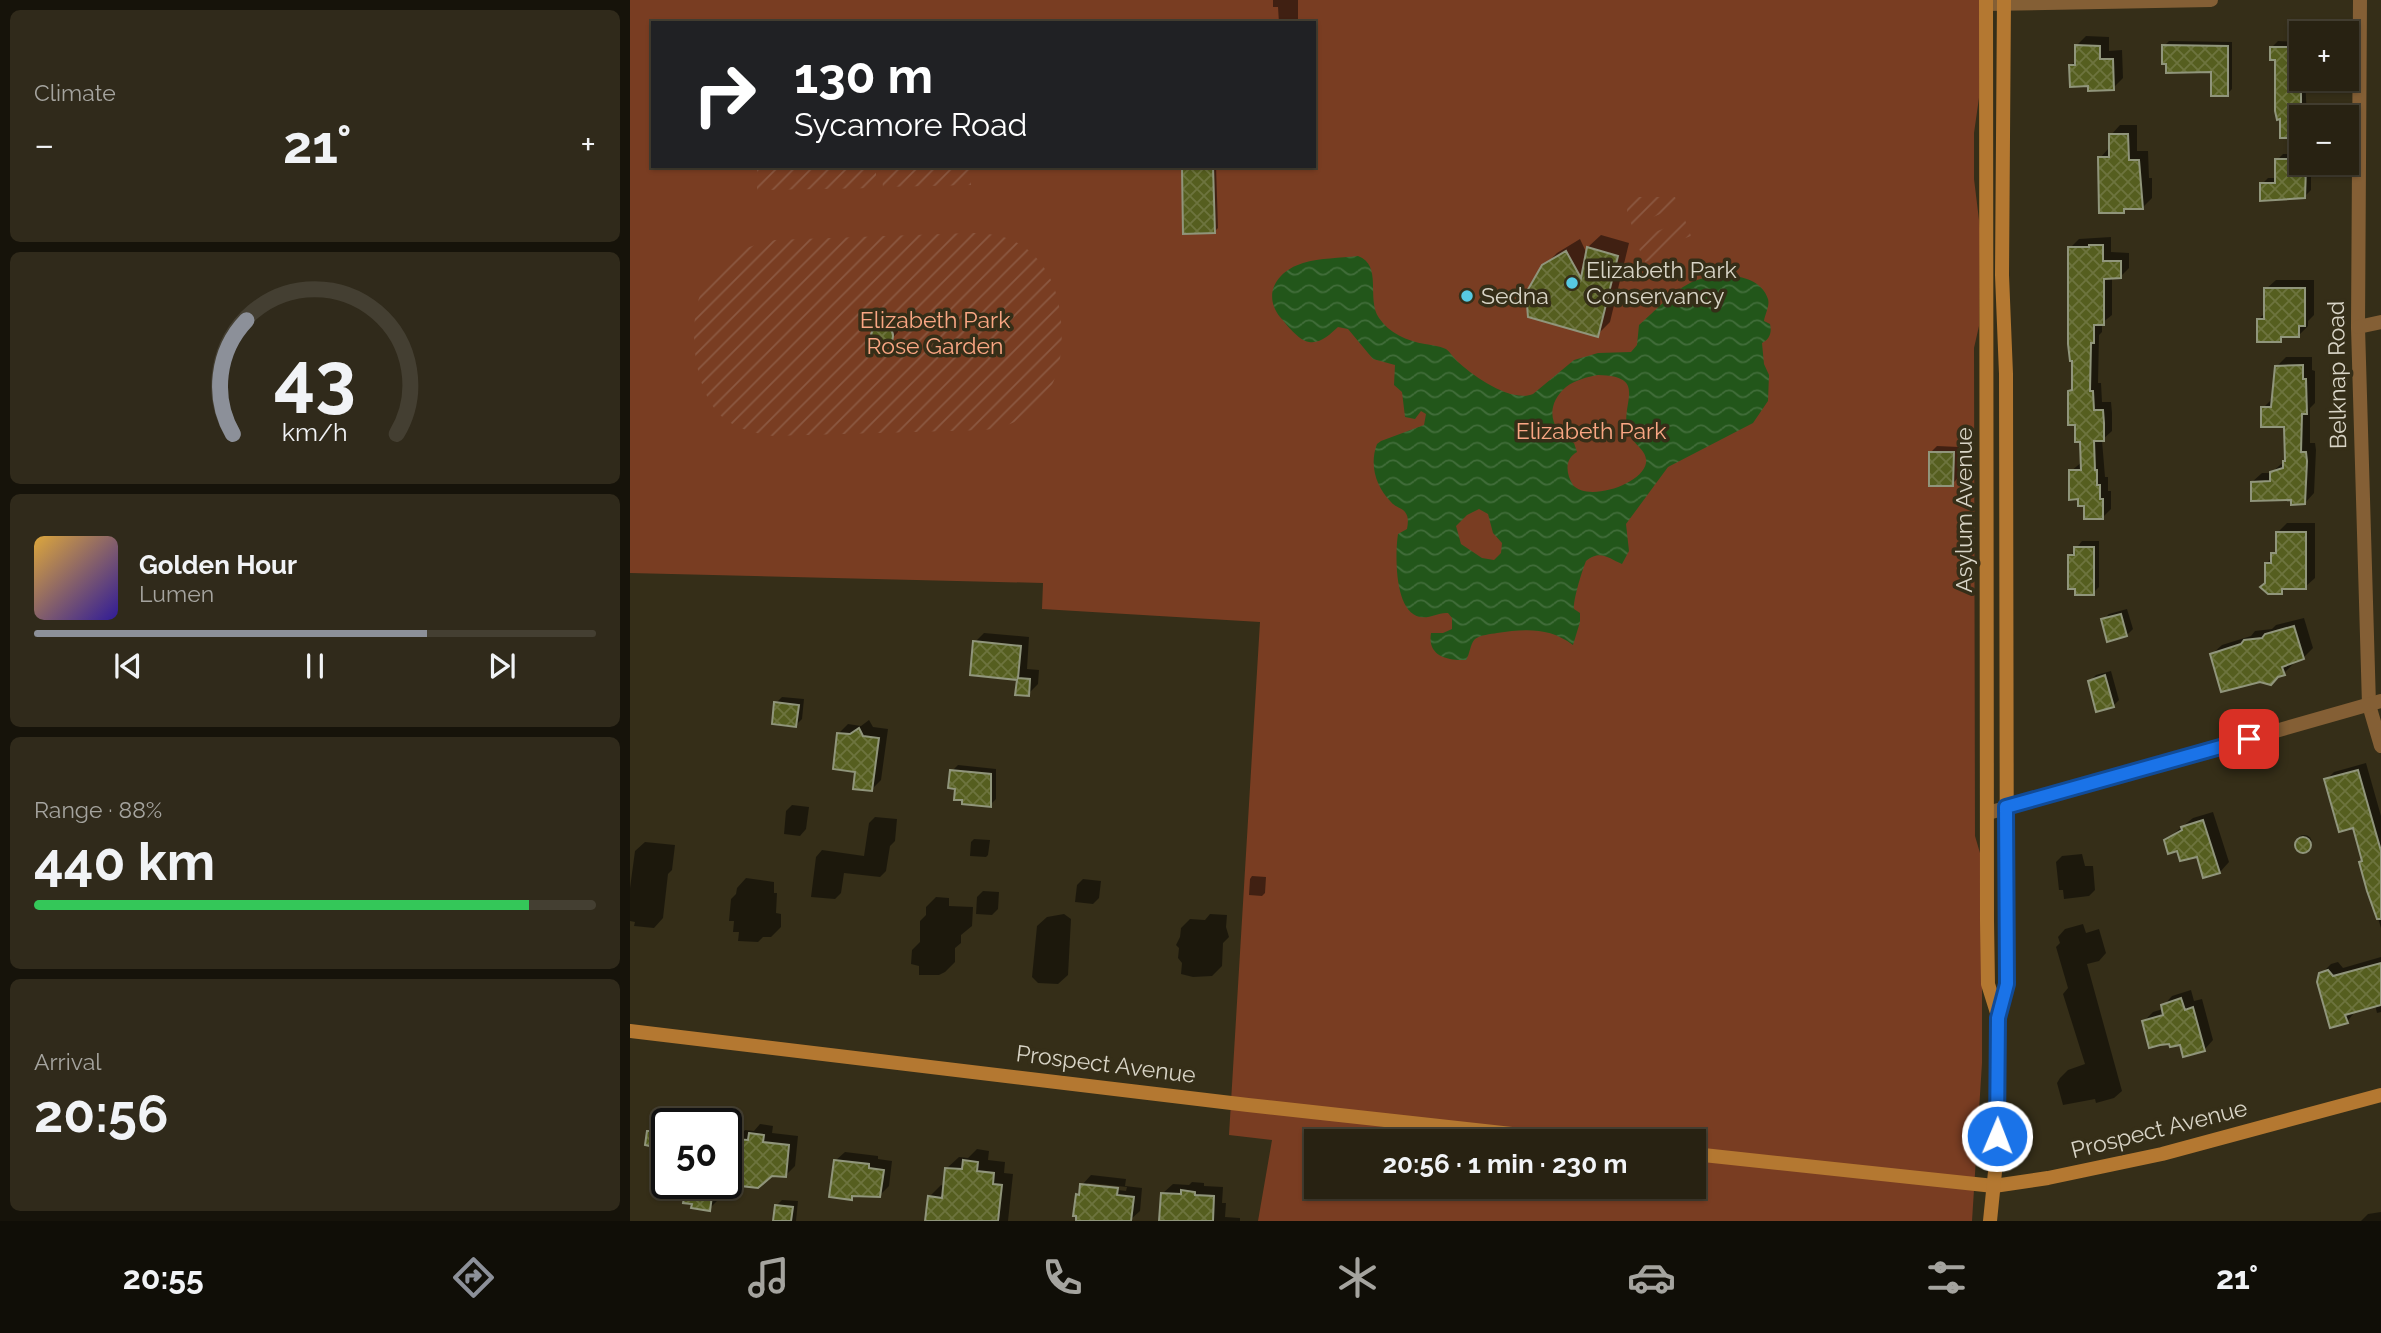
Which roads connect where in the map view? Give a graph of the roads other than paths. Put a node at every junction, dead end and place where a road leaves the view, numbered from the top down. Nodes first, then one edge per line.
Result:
1 (2211, 0) edge
2 (2360, 0) edge
3 (1986, 2) edge
4 (2004, 2) edge
5 (2381, 322) edge
6 (2358, 327) junction
7 (2375, 703) edge
8 (2381, 746) edge
9 (2006, 807) junction
10 (1988, 813) junction
11 (1998, 1018) junction
12 (630, 1031) edge
13 (2381, 1095) edge
14 (1467, 1129) edge
15 (1706, 1155) edge
16 (1994, 1186) junction
17 (1990, 1221) edge

1 - 4 street
2 - 6 street, Belknap Road
3 - 4 street
3 - 10 main road, Asylum Avenue
4 - 9 main road, Asylum Avenue
5 - 6 street
6 - 7 street, Belknap Road
7 - 8 street, Belknap Road
7 - 9 street
9 - 10 street
9 - 11 main road, Asylum Avenue
10 - 11 main road, Asylum Avenue
11 - 16 main road, Asylum Avenue
12 - 14 main road, Prospect Avenue
13 - 16 main road, Prospect Avenue
15 - 16 main road, Prospect Avenue
16 - 17 main road, Asylum Avenue

